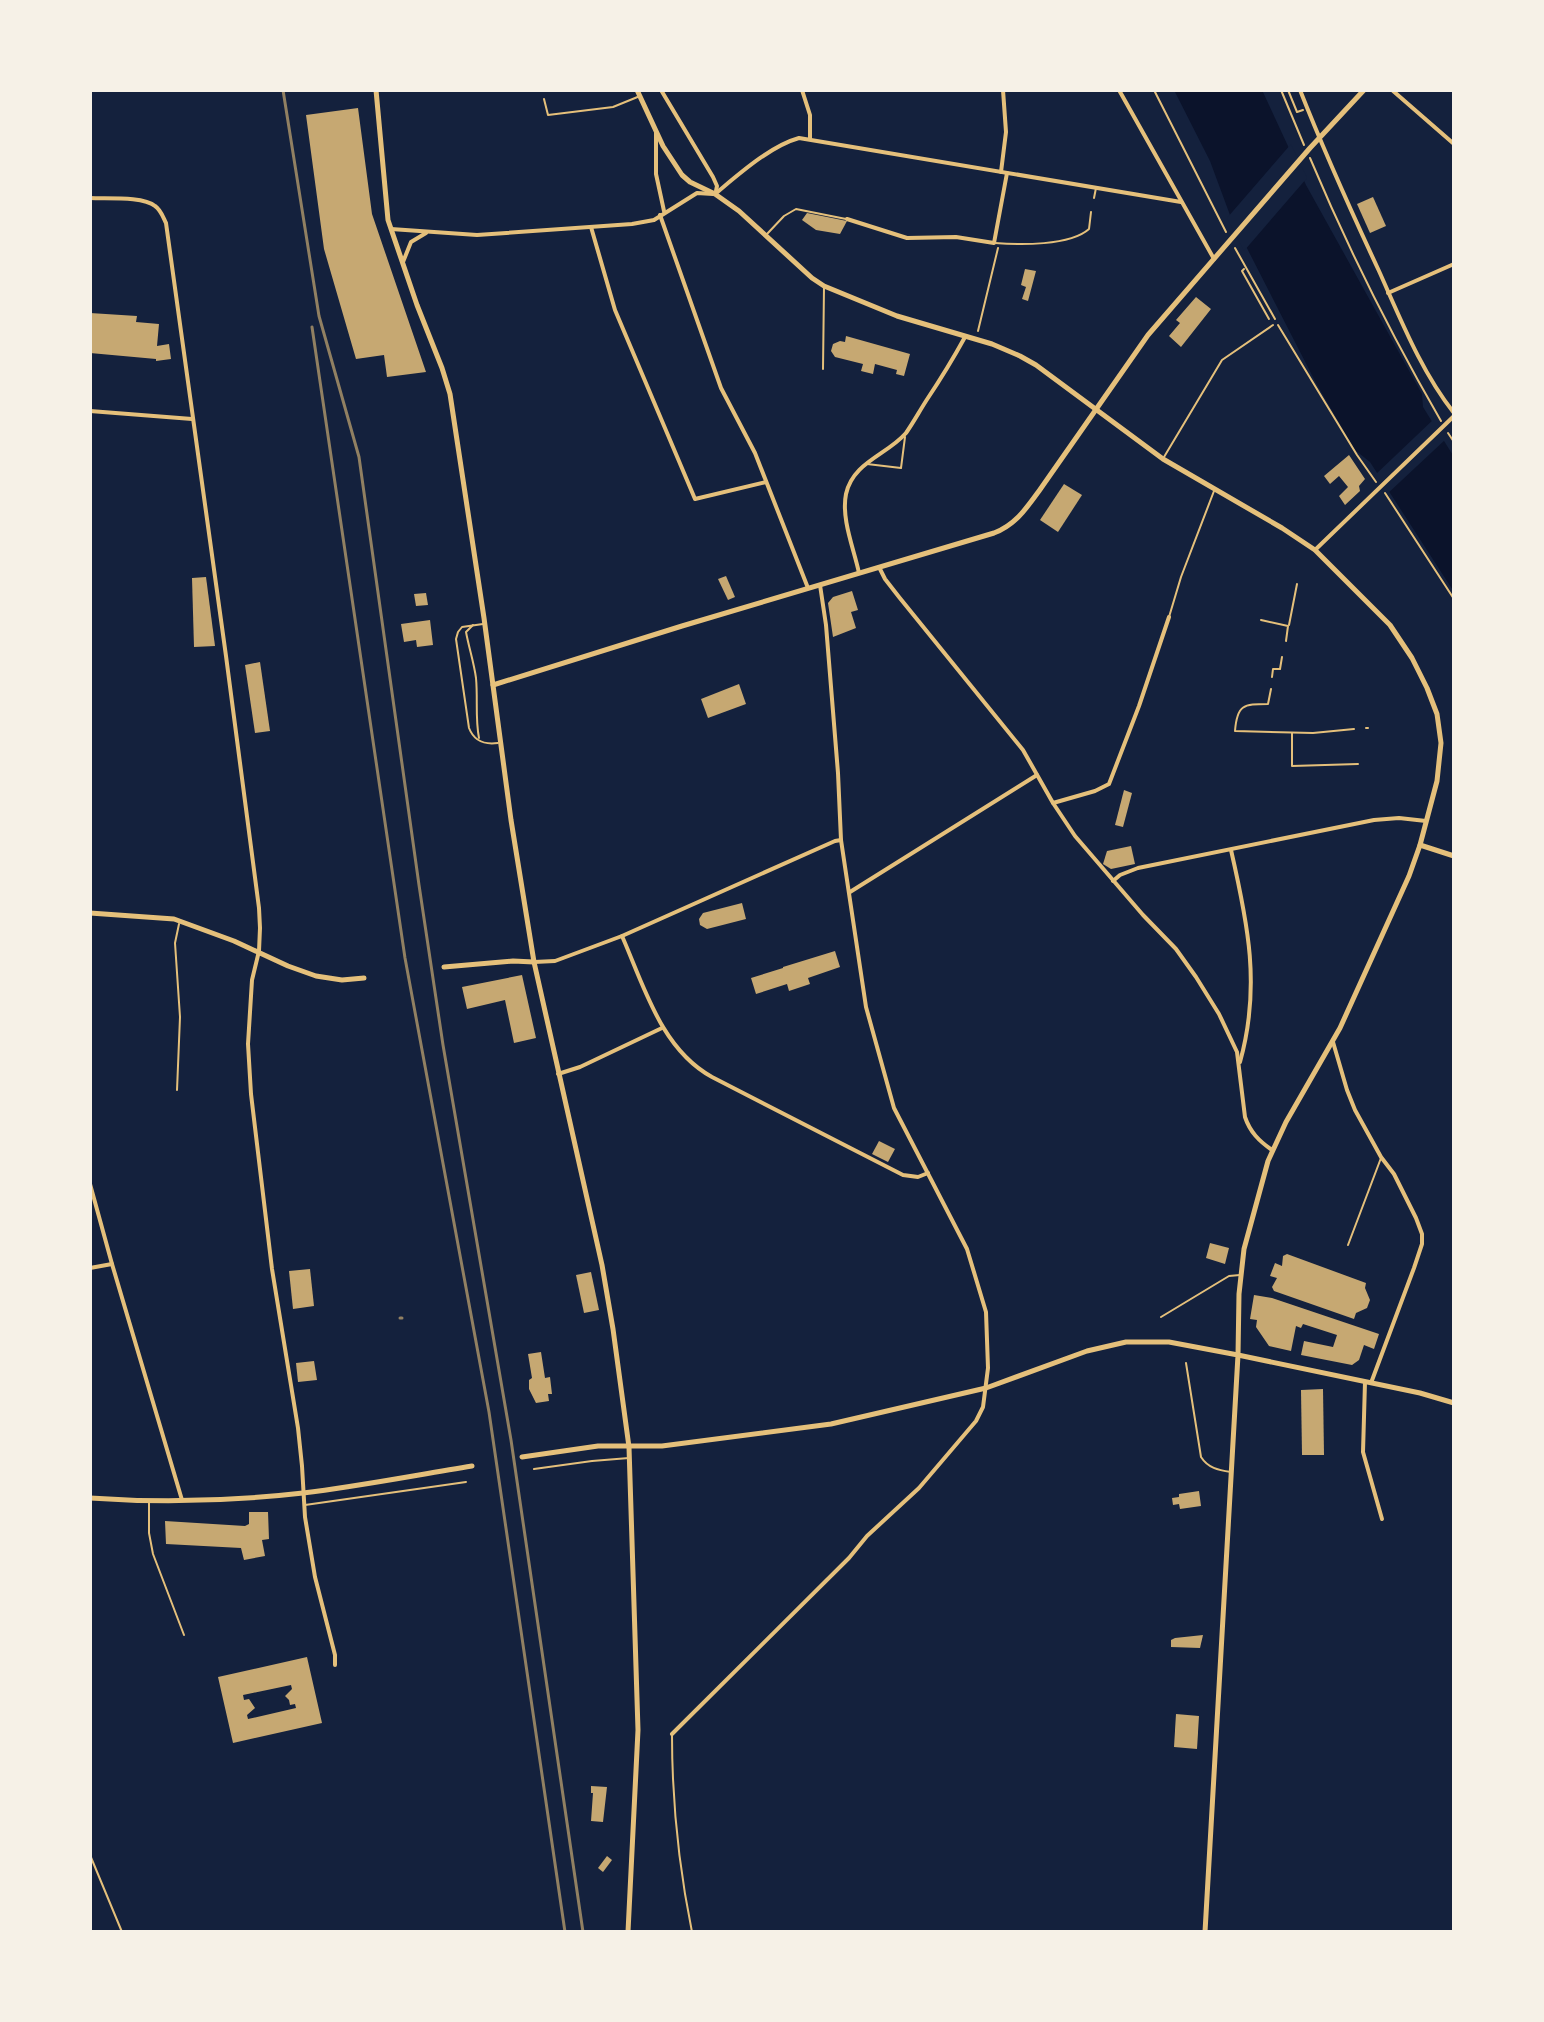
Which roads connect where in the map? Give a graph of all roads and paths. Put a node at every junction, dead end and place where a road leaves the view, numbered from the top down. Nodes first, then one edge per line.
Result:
1 (376, 90) edge
2 (661, 90) edge
3 (802, 90) edge
4 (1003, 90) edge
5 (1119, 90) edge
6 (1154, 90) edge
7 (1281, 90) edge
8 (1288, 90) edge
9 (1300, 90) edge
10 (1364, 90) edge
11 (1392, 90) edge
12 (639, 93) edge
13 (544, 99) dead end
14 (1307, 108) junction
15 (656, 131) junction
16 (810, 139) junction
17 (1319, 139) junction
18 (1454, 144) edge
19 (1307, 147) junction
20 (1310, 158) dead end
21 (1004, 172) junction
22 (1096, 188) junction
23 (715, 194) junction
24 (90, 198) edge
25 (1094, 198) dead end
26 (1181, 202) junction
27 (1091, 212) dead end
28 (662, 214) junction
29 (847, 219) joint
30 (591, 227) junction
31 (391, 229) junction
32 (428, 232) junction
33 (766, 236) junction
34 (997, 243) junction
35 (1214, 259) junction
36 (403, 263) junction
37 (1454, 264) edge
38 (824, 286) junction
39 (1388, 293) junction
40 (1273, 325) joint
41 (965, 337) junction
42 (976, 340) junction
43 (823, 369) dead end
44 (1096, 410) junction
45 (90, 411) edge
46 (1454, 414) edge
47 (192, 419) junction
48 (905, 433) junction
49 (1454, 442) edge
50 (1163, 459) junction
51 (865, 464) junction
52 (766, 482) junction
53 (1214, 490) junction
54 (1315, 550) junction
55 (879, 567) junction
56 (859, 573) junction
57 (1297, 584) dead end
58 (820, 585) junction
59 (808, 589) junction
60 (1169, 617) joint
61 (1261, 620) dead end
62 (485, 623) junction
63 (474, 625) junction
64 (1288, 626) junction
65 (1286, 641) dead end
66 (1282, 657) dead end
67 (1272, 677) dead end
68 (493, 685) junction
69 (1271, 689) dead end
70 (1354, 729) dead end
71 (1292, 732) junction
72 (482, 742) junction
73 (500, 742) junction
74 (1358, 764) dead end
75 (1037, 775) junction
76 (1053, 803) junction
77 (1427, 821) junction
78 (841, 840) junction
79 (1420, 845) junction
80 (1231, 849) junction
81 (1454, 856) edge
82 (1113, 881) junction
83 (850, 892) junction
84 (90, 913) edge
85 (180, 921) junction
86 (622, 936) junction
87 (259, 951) junction
88 (534, 962) junction
89 (444, 967) dead end
90 (364, 978) dead end
91 (663, 1028) junction
92 (1333, 1042) junction
93 (1239, 1064) junction
94 (558, 1074) junction
95 (177, 1090) dead end
96 (1272, 1150) junction
97 (1381, 1157) junction
98 (928, 1173) junction
99 (90, 1184) edge
100 (1348, 1245) dead end
101 (112, 1264) junction
102 (90, 1268) edge
103 (1241, 1274) junction
104 (1161, 1317) dead end
105 (1238, 1355) junction
106 (1186, 1363) dead end
107 (1368, 1382) junction
108 (986, 1388) junction
109 (1454, 1403) edge
110 (629, 1447) junction
111 (522, 1457) dead end
112 (630, 1458) junction
113 (472, 1466) dead end
114 (534, 1469) dead end
115 (1232, 1472) junction
116 (466, 1482) dead end
117 (303, 1493) junction
118 (90, 1498) edge
119 (149, 1500) junction
120 (182, 1500) junction
121 (304, 1506) junction
122 (1382, 1519) dead end
123 (184, 1635) dead end
124 (335, 1665) dead end
125 (672, 1734) joint
126 (90, 1855) edge
127 (122, 1932) edge
128 (628, 1932) edge
129 (692, 1932) edge
130 (1205, 1932) edge

1 - 31 street
2 - 23 street
3 - 16 street
4 - 21 street
5 - 26 street
6 - 40 path
7 - 19 path
8 - 14 path
9 - 14 street
10 - 17 street
11 - 18 street
12 - 13 lane
12 - 15 street
14 - 17 street
15 - 23 street
15 - 28 street
16 - 21 street
16 - 23 street
17 - 19 street
17 - 39 street
19 - 35 street
20 - 49 path
21 - 22 street
21 - 34 street
22 - 25 lane
22 - 26 street
23 - 28 street
23 - 33 street
24 - 47 street
26 - 35 street
27 - 34 lane
28 - 30 street
28 - 52 street
29 - 33 lane
29 - 34 street
30 - 32 street
30 - 52 street
31 - 32 street
31 - 36 street
32 - 36 street
33 - 38 street
34 - 42 path
35 - 44 street
36 - 62 street
37 - 39 street
38 - 41 street
38 - 43 lane
39 - 46 street
40 - 50 lane
41 - 42 street
41 - 48 street
42 - 44 street
44 - 50 street
44 - 55 street
45 - 47 street
46 - 54 street
47 - 87 street
48 - 51 street
48 - 51 lane
50 - 53 street
51 - 56 street
52 - 59 street
53 - 54 street
53 - 60 lane
54 - 77 street
55 - 56 street
55 - 75 street
56 - 58 street
57 - 64 path
58 - 59 street
58 - 78 street
59 - 68 street
60 - 76 street
61 - 64 path
62 - 63 lane
62 - 68 street
63 - 72 lane
63 - 72 lane
64 - 65 path
66 - 67 path
68 - 73 street
69 - 71 path
70 - 71 path
71 - 74 path
72 - 73 lane
73 - 88 street
75 - 76 street
75 - 83 street
76 - 82 street
77 - 79 street
77 - 80 street
78 - 83 street
78 - 86 street
79 - 81 street
79 - 92 street
80 - 82 street
80 - 93 street
82 - 93 street
83 - 98 street
84 - 85 street
85 - 87 street
85 - 95 lane
86 - 88 street
86 - 91 street
87 - 90 street
87 - 117 street
88 - 89 street
88 - 94 street
91 - 94 street
91 - 98 street
92 - 96 street
92 - 97 street
93 - 96 street
94 - 110 street
96 - 103 street
97 - 100 lane
97 - 107 street
98 - 108 street
99 - 101 street
101 - 102 street
101 - 120 street
103 - 104 lane
103 - 105 street
105 - 107 street
105 - 108 street
105 - 115 street
106 - 115 lane
107 - 109 street
107 - 122 street
108 - 110 street
108 - 125 street
110 - 111 street
110 - 112 street
112 - 114 lane
112 - 128 street
113 - 117 street
115 - 130 street
116 - 121 lane
117 - 120 street
117 - 121 street
118 - 119 street
119 - 120 street
119 - 123 lane
121 - 124 street
125 - 129 lane
126 - 127 path

